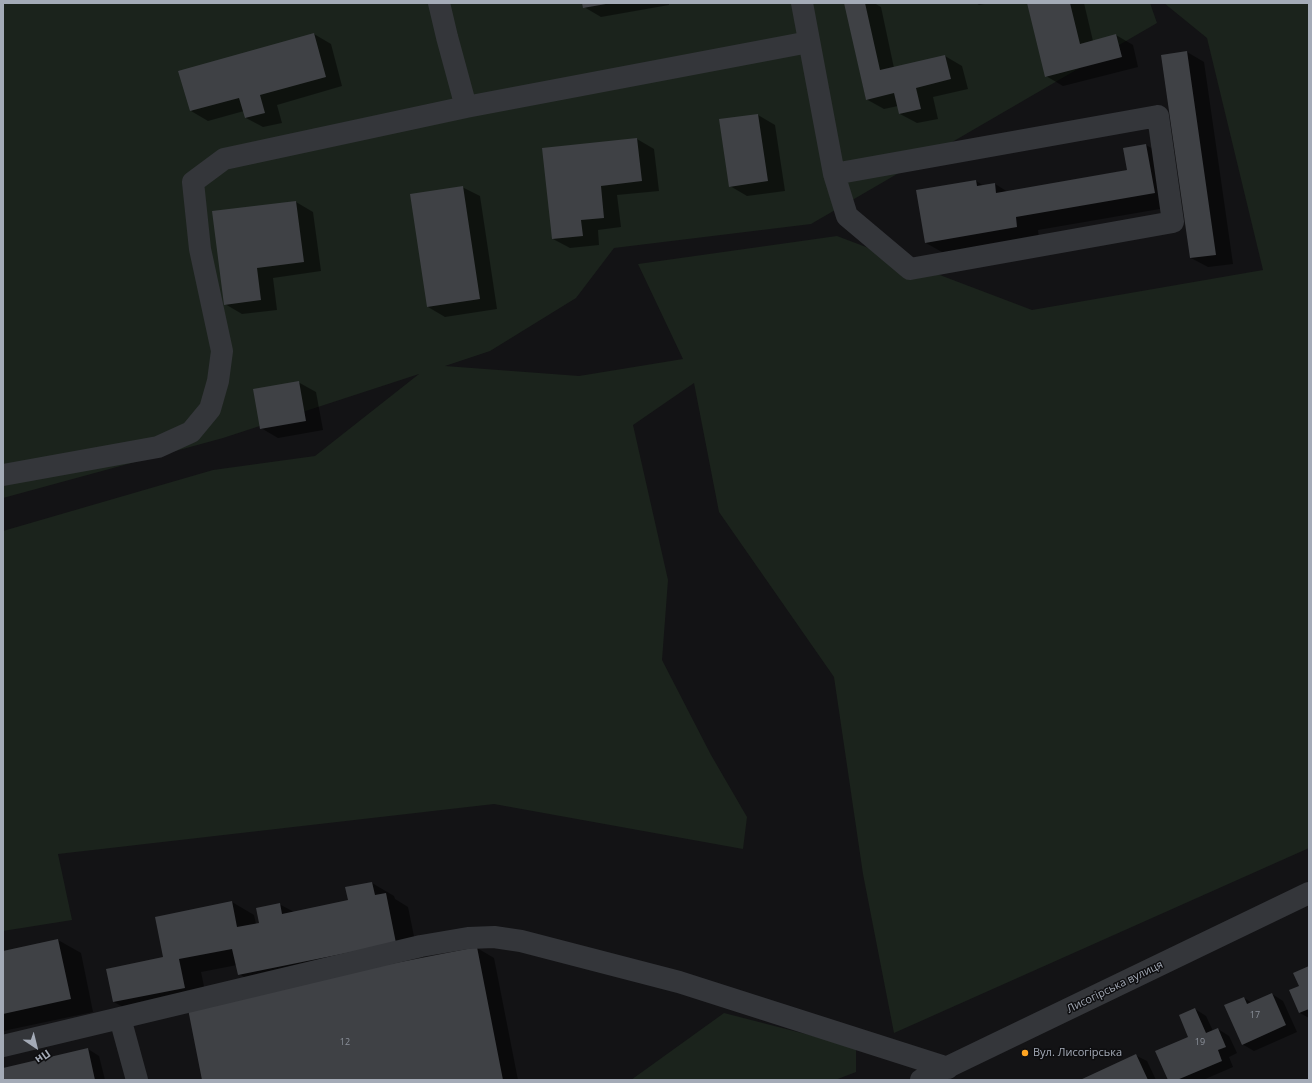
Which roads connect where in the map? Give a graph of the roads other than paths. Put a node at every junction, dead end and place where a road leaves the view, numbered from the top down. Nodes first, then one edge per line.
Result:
1 (439, 3) edge
2 (802, 3) edge
3 (809, 42) junction
4 (466, 107) junction
5 (834, 174) junction
6 (3, 475) edge
7 (1309, 892) edge
8 (120, 1018) junction
9 (3, 1046) edge
10 (948, 1068) junction
11 (137, 1080) edge
12 (921, 1080) edge

1 - 4 street
2 - 3 street
3 - 4 street
3 - 5 street
4 - 6 street
5 - 5 street
7 - 10 street, Лисогірська вулиця
8 - 9 street
8 - 10 street
8 - 11 street
10 - 12 street, Лисогірська вулиця

